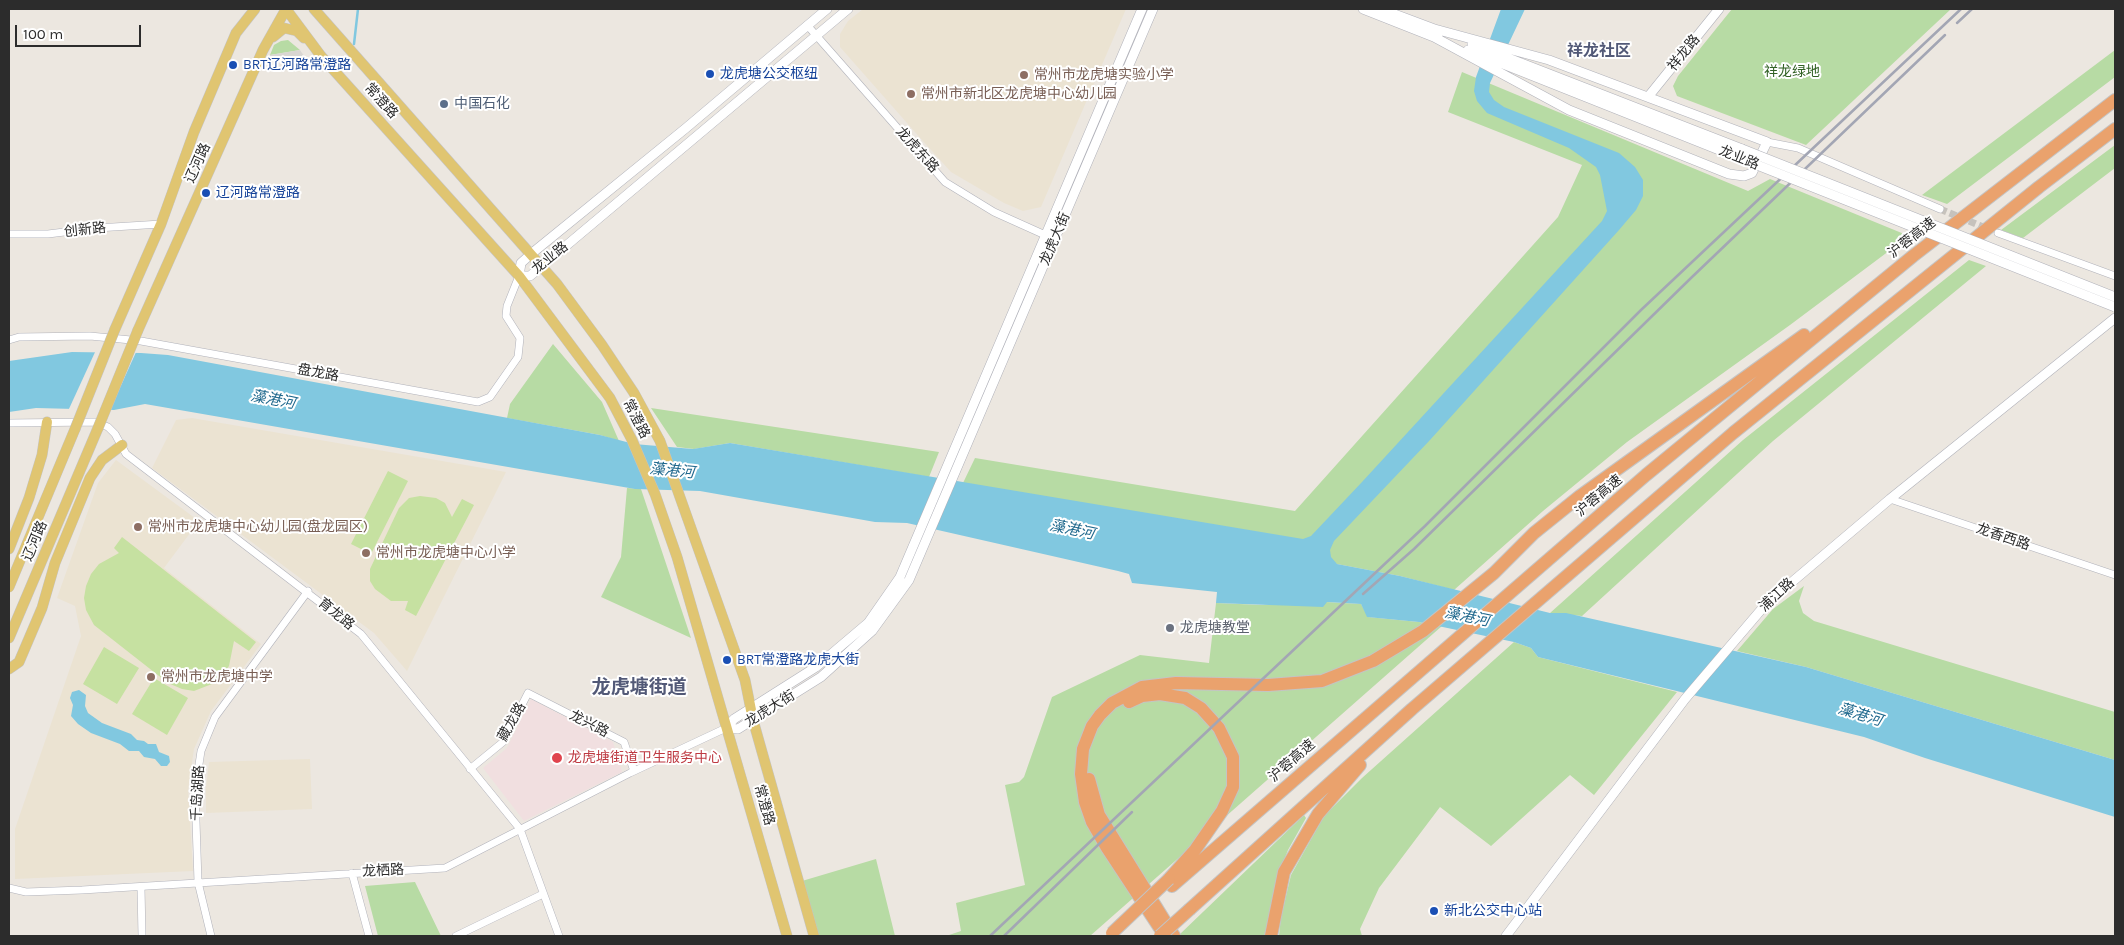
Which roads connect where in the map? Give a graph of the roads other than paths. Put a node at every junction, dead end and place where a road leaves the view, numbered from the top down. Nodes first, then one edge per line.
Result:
1 (256, 9) edge
2 (286, 9) edge
3 (314, 9) edge
4 (827, 9) edge
5 (848, 9) edge
6 (1142, 9) edge
7 (1152, 9) edge
8 (1363, 9) edge
9 (1381, 9) edge
10 (1719, 9) edge
11 (807, 25) junction
12 (1433, 32) junction
13 (814, 35) junction
14 (311, 44) junction
15 (263, 50) junction
16 (1480, 51) junction
17 (1510, 58) junction
18 (1648, 97) junction
19 (2115, 100) edge
20 (2115, 129) edge
21 (1767, 142) junction
22 (1739, 153) junction
23 (1940, 209) tunnel mouth
24 (161, 224) junction
25 (1998, 233) dead end
26 (9, 234) edge
27 (1050, 237) junction
28 (531, 254) junction
29 (1913, 256) junction
30 (542, 266) junction
31 (519, 276) junction
32 (2115, 276) edge
33 (2115, 297) edge
34 (2115, 307) edge
35 (2114, 320) edge
36 (9, 340) edge
37 (47, 422) junction
38 (9, 423) edge
39 (122, 446) junction
40 (953, 467) junction
41 (1890, 500) junction
42 (9, 549) edge
43 (2115, 575) edge
44 (9, 587) edge
45 (308, 591) junction
46 (9, 638) edge
47 (1480, 653) junction
48 (9, 669) edge
49 (528, 692) joint
50 (750, 709) junction
51 (753, 720) junction
52 (726, 728) junction
53 (470, 769) junction
54 (634, 771) junction
55 (520, 829) junction
56 (352, 873) junction
57 (198, 882) junction
58 (1170, 883) junction
59 (9, 888) edge
60 (141, 888) junction
61 (543, 894) junction
62 (1114, 935) edge
63 (142, 936) edge
64 (211, 936) edge
65 (370, 936) edge
66 (456, 936) edge
67 (559, 936) edge
68 (787, 936) edge
69 (814, 936) edge
70 (1160, 936) edge
71 (1165, 936) edge
72 (1174, 936) edge
73 (1270, 936) edge
74 (1506, 936) edge

1 - 24 main road, 辽河路
2 - 14 main road, 常澄路
2 - 15 main road, 辽河路
3 - 28 main road, 常澄路
4 - 11 street, 龙业路
5 - 13 street, 龙业路
6 - 27 street, 龙虎大街
7 - 27 street, 龙虎大街
8 - 12 street, 龙业路
9 - 12 street, 龙业路
10 - 18 street, 祥龙路
11 - 13 street, 龙虎东路
11 - 28 street, 龙业路
12 - 16 street, 龙业路
13 - 27 street, 龙虎东路
13 - 30 street, 龙业路
14 - 15 main road
14 - 31 main road, 常澄路
15 - 46 main road, 辽河路, bridge
16 - 17 street, 龙业路
16 - 17 street
16 - 21 street
17 - 18 street
17 - 22 street, 龙业路
18 - 21 street
19 - 29 highway, 沪蓉高速
20 - 47 highway
21 - 23 street
22 - 33 street, 龙业路, bridge
22 - 34 street, 龙业路, bridge
24 - 26 street, 创新路
24 - 44 main road, 辽河路, bridge
25 - 32 street
27 - 40 street, 龙虎大街
28 - 30 main road, 常澄路
28 - 31 street, 龙业路
29 - 58 highway, 沪蓉高速
29 - 71 highway
30 - 31 street, 龙业路
30 - 50 main road, 常澄路
31 - 36 street, 盘龙路
31 - 52 main road, 常澄路
35 - 41 street, 浦江路
37 - 38 street, 育龙路
37 - 39 street, 育龙路
37 - 42 main road
39 - 45 street, 育龙路
39 - 48 main road
40 - 50 street, 龙虎大街
40 - 51 street, 龙虎大街
41 - 43 street, 龙香西路
41 - 74 street, 浦江路
45 - 53 street, 育龙路
45 - 57 street, 千岛湖路
47 - 70 highway, bridge
47 - 73 highway
49 - 53 street, 藏龙路
49 - 54 street, 龙兴路
50 - 51 main road, 常澄路
50 - 52 street, 龙虎大街
51 - 52 street, 龙虎大街
51 - 69 main road, 常澄路
52 - 54 street, 龙栖路
52 - 68 main road, 常澄路
53 - 55 street, 育龙路
54 - 55 street, 龙栖路
55 - 56 street, 龙栖路
55 - 61 street, 育龙路
56 - 57 street, 龙栖路
56 - 65 street
57 - 60 street, 龙栖路
57 - 64 street, 千岛湖路
58 - 62 highway, 沪蓉高速
58 - 72 highway
59 - 60 street, 龙栖路
60 - 63 street
61 - 66 street
61 - 67 street, 育龙路

